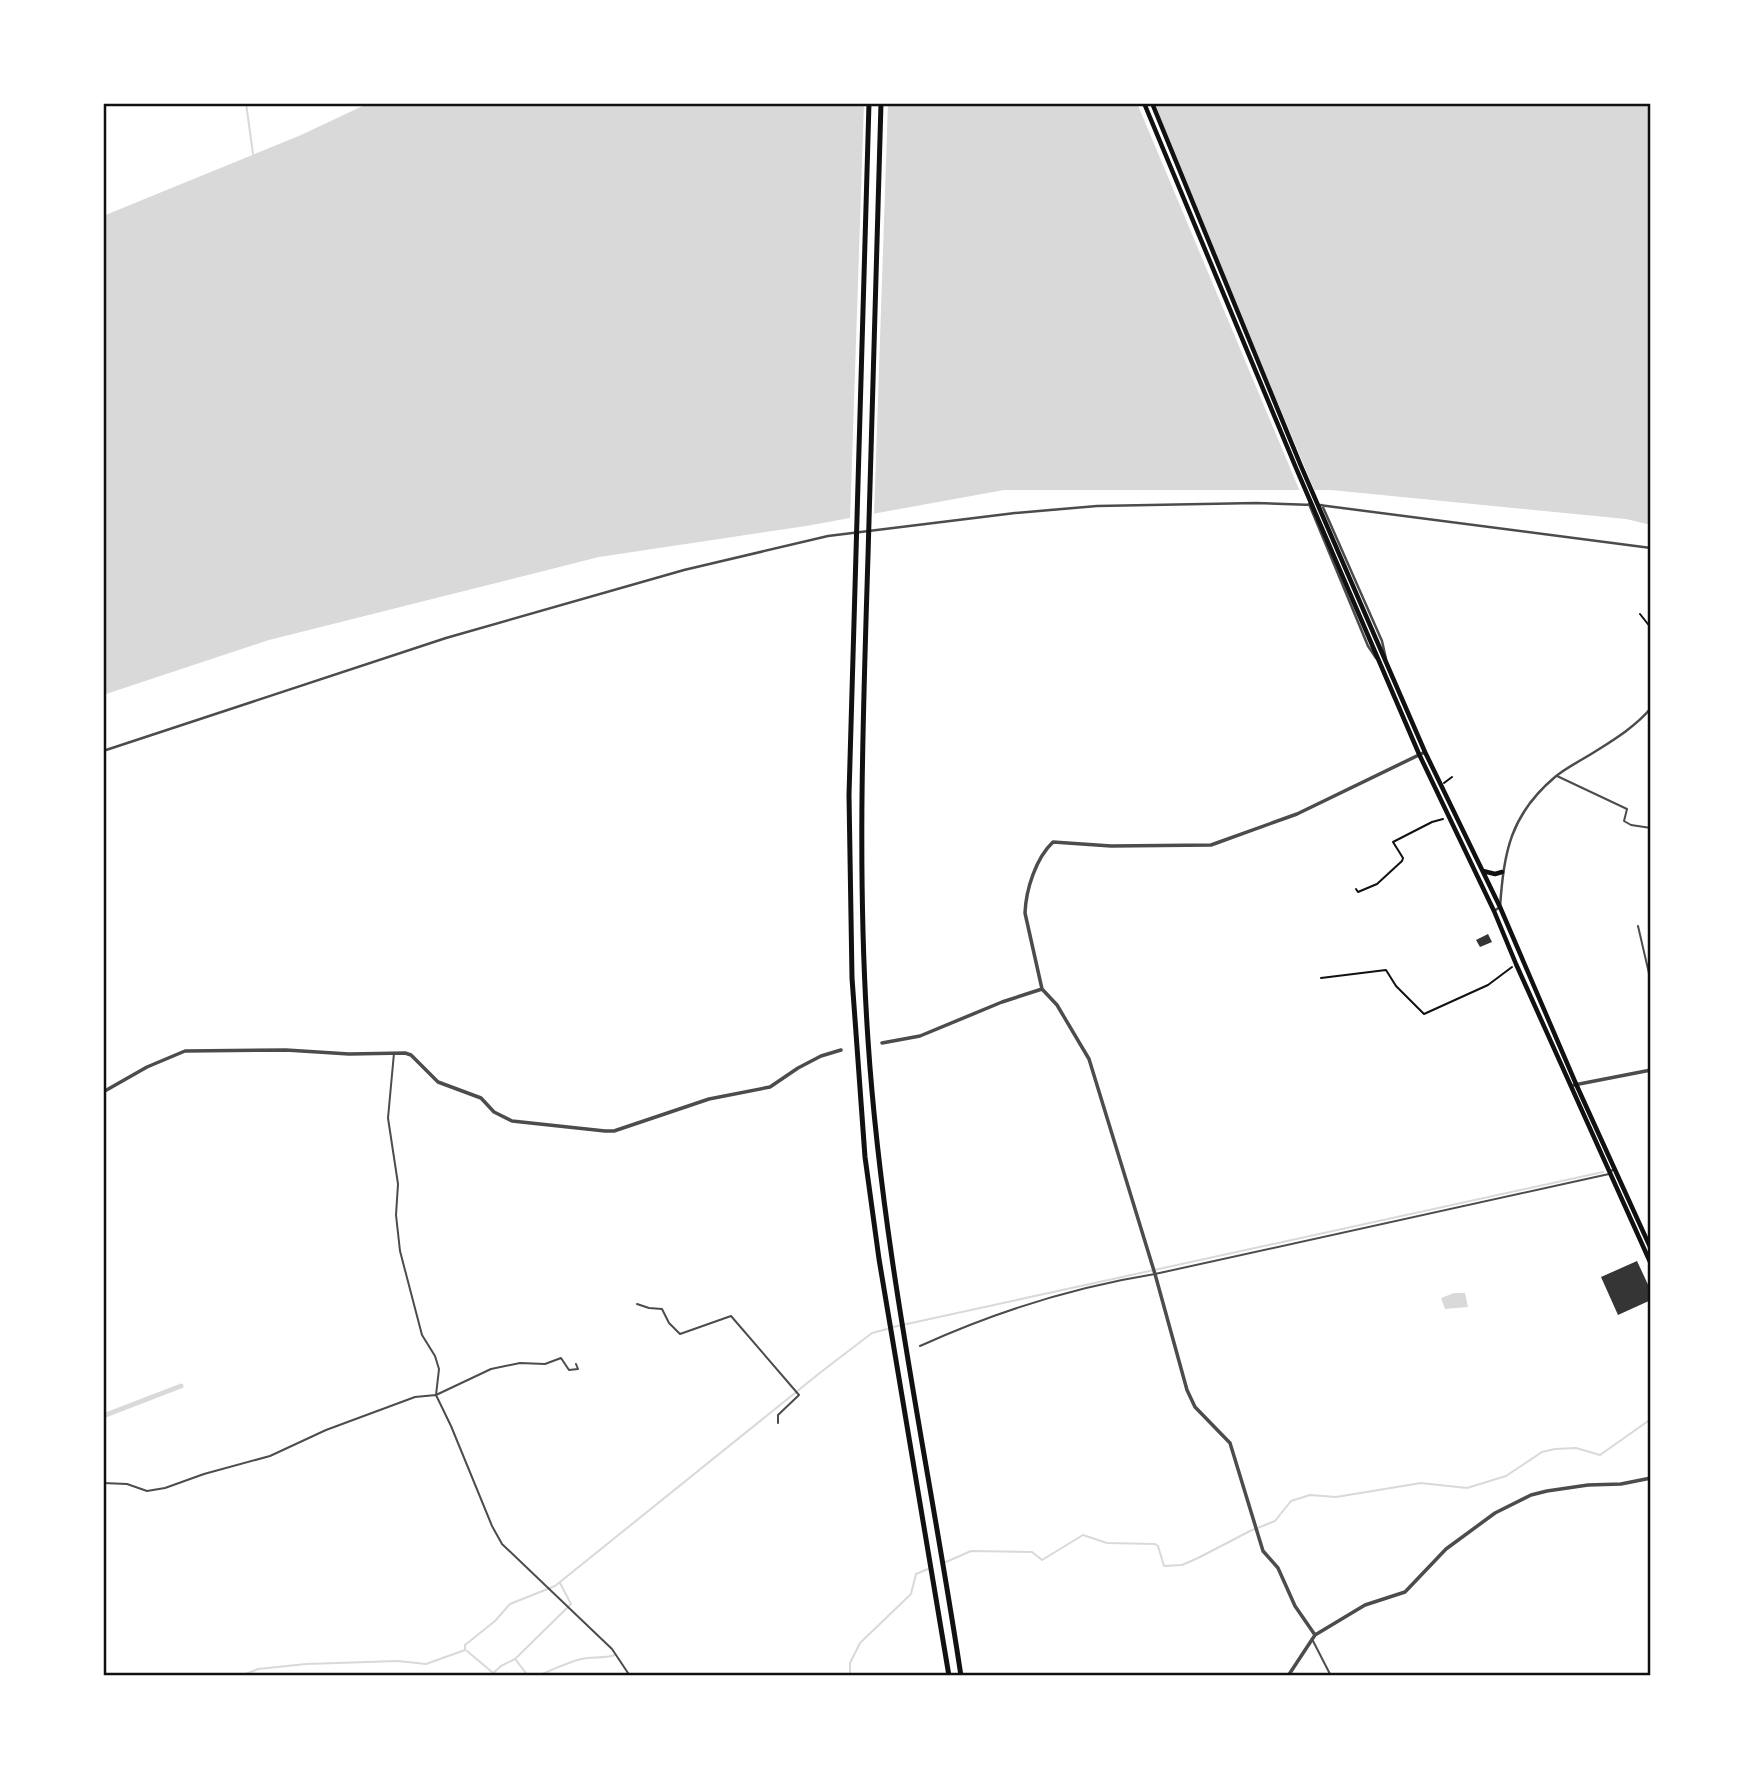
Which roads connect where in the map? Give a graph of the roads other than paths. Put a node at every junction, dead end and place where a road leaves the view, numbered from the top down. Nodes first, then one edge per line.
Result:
1 (869, 103) edge
2 (881, 103) edge
3 (1144, 103) edge
4 (1152, 103) edge
5 (1309, 504) junction
6 (1322, 505) junction
7 (1651, 548) edge
8 (1384, 664) junction
9 (1651, 708) edge
10 (103, 751) edge
11 (1422, 753) junction
12 (1556, 776) junction
13 (1651, 828) edge
14 (1483, 871) junction
15 (1503, 872) junction
16 (1497, 909) junction
17 (1638, 926) dead end
18 (1651, 982) edge
19 (1042, 989) junction
20 (882, 1043) dead end
21 (841, 1049) dead end
22 (394, 1053) junction
23 (1651, 1070) edge
24 (1573, 1085) junction
25 (103, 1092) edge
26 (1614, 1167) junction
27 (1609, 1174) junction
28 (1651, 1249) edge
29 (1651, 1264) edge
30 (1155, 1274) junction
31 (637, 1304) dead end
32 (920, 1346) dead end
33 (576, 1364) dead end
34 (436, 1395) junction
35 (778, 1423) dead end
36 (1651, 1478) edge
37 (103, 1483) edge
38 (1314, 1637) junction
39 (630, 1676) edge
40 (949, 1676) edge
41 (961, 1676) edge
42 (1288, 1676) edge
43 (1331, 1676) edge

1 - 40 highway
2 - 41 highway
3 - 8 main road
4 - 8 main road
5 - 6 street
5 - 8 street
5 - 10 street
6 - 7 street
6 - 8 street
8 - 11 main road
9 - 12 street
11 - 14 main road
11 - 16 main road
11 - 19 street
12 - 13 lane
12 - 15 street
14 - 15 main road
14 - 16 main road
15 - 16 street
16 - 24 main road
16 - 24 main road
17 - 18 lane
19 - 20 street
19 - 30 street
21 - 22 street
22 - 25 street
22 - 34 lane
23 - 24 street
24 - 26 main road
24 - 27 main road
26 - 27 lane
26 - 28 main road
27 - 29 main road
27 - 30 lane
30 - 32 lane
30 - 38 street
31 - 35 lane
33 - 34 lane
34 - 37 lane
34 - 39 lane
36 - 38 street
38 - 42 street
38 - 43 lane

